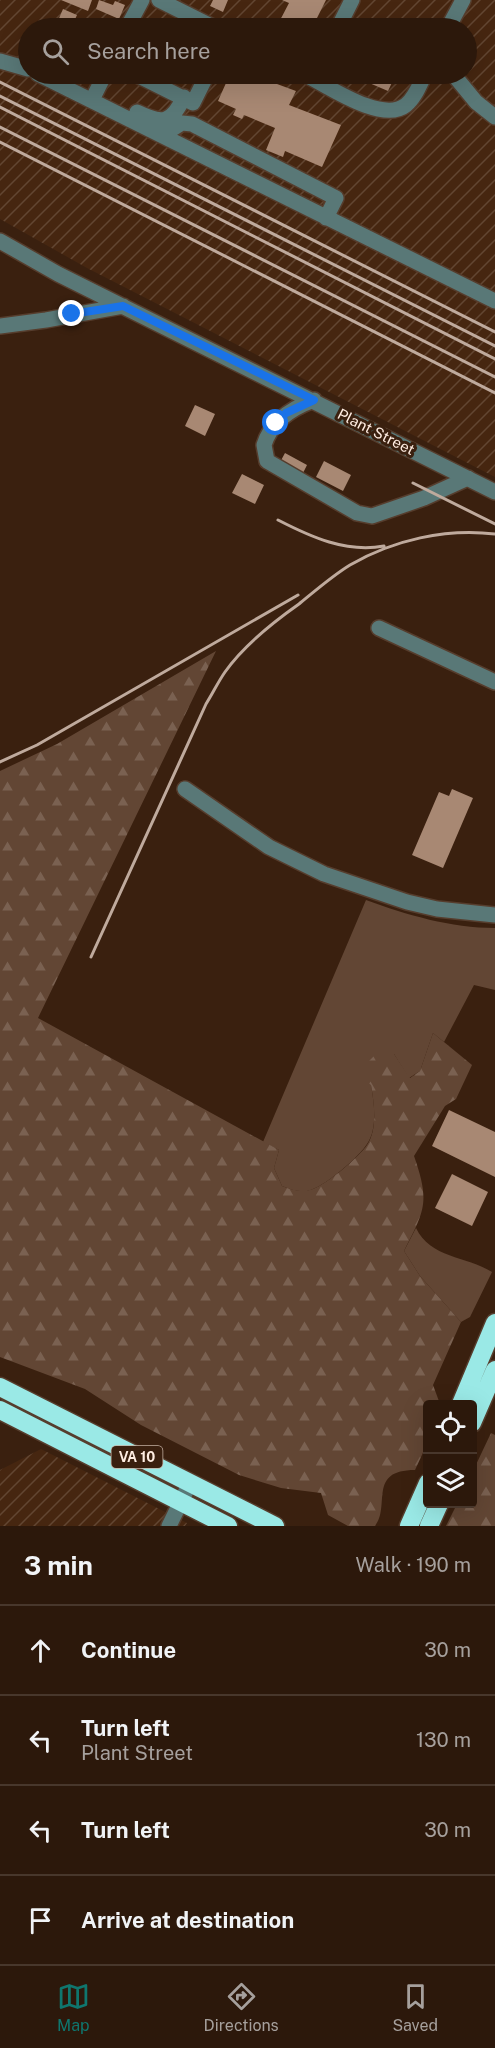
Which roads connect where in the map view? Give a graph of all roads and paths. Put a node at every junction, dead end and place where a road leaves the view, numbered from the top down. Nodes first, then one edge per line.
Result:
1 (142, 0) edge
2 (159, 0) edge
3 (352, 0) edge
4 (463, 0) edge
5 (132, 18) edge
6 (195, 18) edge
7 (344, 18) edge
8 (453, 18) edge
9 (0, 61) edge
10 (18, 66) edge
11 (59, 84) edge
12 (100, 84) edge
13 (155, 84) edge
14 (202, 84) edge
15 (329, 84) edge
16 (420, 84) edge
17 (461, 84) edge
18 (184, 98) junction
19 (92, 100) junction
20 (125, 116) junction
21 (495, 117) edge
22 (163, 135) junction
23 (326, 218) junction
24 (0, 241) edge
25 (495, 301) edge
26 (123, 306) junction
27 (0, 326) edge
28 (314, 400) junction
29 (468, 478) junction
30 (495, 492) edge
31 (379, 628) dead end
32 (495, 682) edge
33 (185, 789) dead end
34 (495, 915) edge
35 (495, 1323) edge
36 (495, 1370) edge
37 (0, 1387) edge
38 (462, 1400) edge
39 (0, 1410) edge
40 (477, 1411) edge
41 (190, 1484) junction
42 (423, 1494) edge
43 (181, 1502) junction
44 (437, 1508) edge
45 (169, 1526) edge
46 (228, 1526) edge
47 (275, 1526) edge
48 (409, 1526) edge
49 (429, 1526) edge

1 - 5 street
2 - 6 street
3 - 7 street
4 - 8 street
9 - 10 street
11 - 19 street
12 - 19 street
13 - 18 street
14 - 18 street
15 - 16 street
17 - 21 street
18 - 20 street
19 - 20 street
20 - 22 street
22 - 23 street
22 - 23 street
23 - 25 street
24 - 26 street, Plant Street
26 - 27 street
26 - 28 street, Plant Street
28 - 29 street, Plant Street
28 - 29 street
29 - 30 street, Plant Street
31 - 32 street
33 - 34 street
35 - 38 highway
36 - 40 highway
37 - 41 highway, VA 10
39 - 43 highway, VA 10
41 - 43 street
41 - 47 highway, VA 10
42 - 48 highway
43 - 45 street
43 - 46 highway, VA 10
44 - 49 highway

